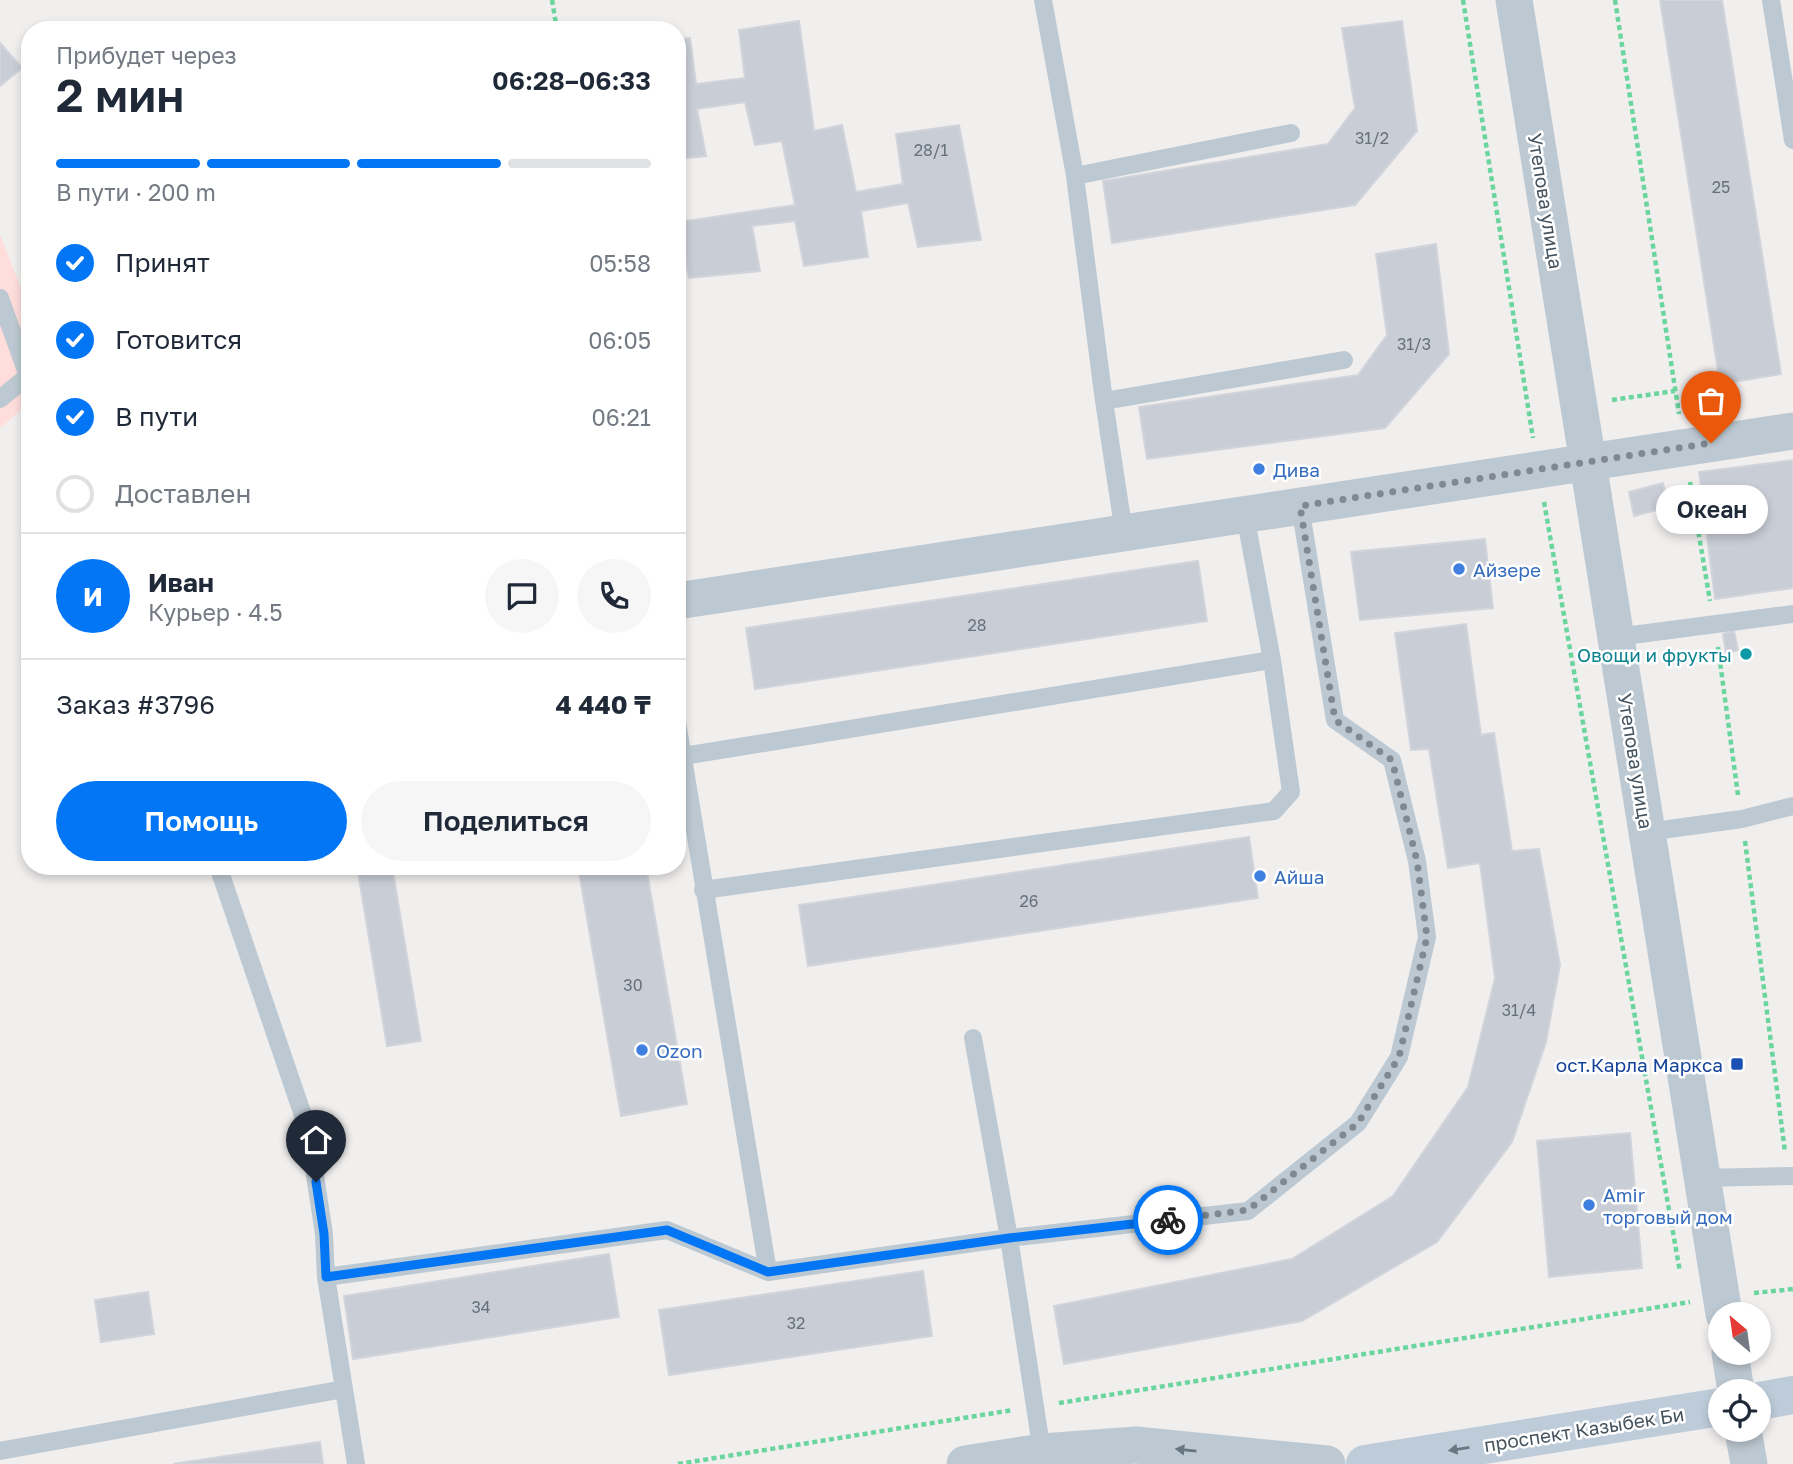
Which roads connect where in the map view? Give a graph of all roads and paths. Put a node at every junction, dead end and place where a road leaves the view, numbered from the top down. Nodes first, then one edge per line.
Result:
1 (552, 0) edge
2 (1043, 0) edge
3 (1463, 0) edge
4 (1514, 0) edge
5 (1615, 0) edge
6 (1771, 0) edge
7 (556, 21) edge
8 (1291, 134) dead end
9 (1793, 140) edge
10 (1075, 176) junction
11 (0, 298) edge
12 (21, 356) edge
13 (1344, 360) dead end
14 (21, 382) edge
15 (1675, 391) junction
16 (0, 399) edge
17 (1104, 401) junction
18 (1604, 401) dead end
19 (1793, 431) edge
20 (1684, 447) junction
21 (1588, 462) junction
22 (1538, 470) junction
23 (1300, 506) junction
24 (1245, 515) junction
25 (1124, 533) junction
26 (686, 600) edge
27 (1793, 614) edge
28 (1616, 638) junction
29 (1272, 660) junction
30 (686, 756) edge
31 (686, 770) edge
32 (1793, 806) edge
33 (1647, 832) junction
34 (221, 875) edge
35 (703, 890) junction
36 (973, 1038) dead end
37 (1793, 1176) edge
38 (1702, 1178) junction
39 (1009, 1238) junction
40 (768, 1272) junction
41 (1680, 1276) dead end
42 (326, 1277) junction
43 (1683, 1289) dead end
44 (1722, 1302) edge
45 (1685, 1303) junction
46 (1708, 1305) edge
47 (344, 1389) junction
48 (1793, 1395) edge
49 (1771, 1399) edge
50 (1037, 1406) junction
51 (1708, 1409) edge
52 (1745, 1442) edge
53 (0, 1451) edge
54 (1042, 1452) junction
55 (356, 1464) edge
56 (678, 1464) edge
57 (965, 1464) edge
58 (1328, 1464) edge
59 (1365, 1464) edge
60 (1749, 1464) edge

1 - 7 path
2 - 10 lane
3 - 22 path
4 - 21 street, Утепова улица
5 - 15 path
6 - 9 lane
8 - 10 lane
10 - 17 lane
11 - 12 lane
13 - 17 lane
14 - 16 lane
15 - 18 path
15 - 20 path
17 - 25 lane
19 - 20 street
20 - 21 street
21 - 22 street
21 - 28 street, Утепова улица
22 - 23 street
22 - 41 path
23 - 24 street
23 - 39 lane
24 - 25 street
24 - 29 lane
25 - 26 street
27 - 28 lane
28 - 33 street, Утепова улица
29 - 30 lane
29 - 35 lane
31 - 35 lane
32 - 33 lane
33 - 38 street, Утепова улица
34 - 42 lane
35 - 40 lane
36 - 39 lane
37 - 38 lane
38 - 44 street, Утепова улица
39 - 40 lane
39 - 50 lane
40 - 42 lane
42 - 47 lane
43 - 45 path
45 - 46 path
45 - 50 path
47 - 53 lane
47 - 55 lane
48 - 49 street
50 - 54 lane
50 - 56 path
51 -> 59 street, проспект Казыбек Би
52 - 60 street
54 - 57 street
58 -> 54 street

